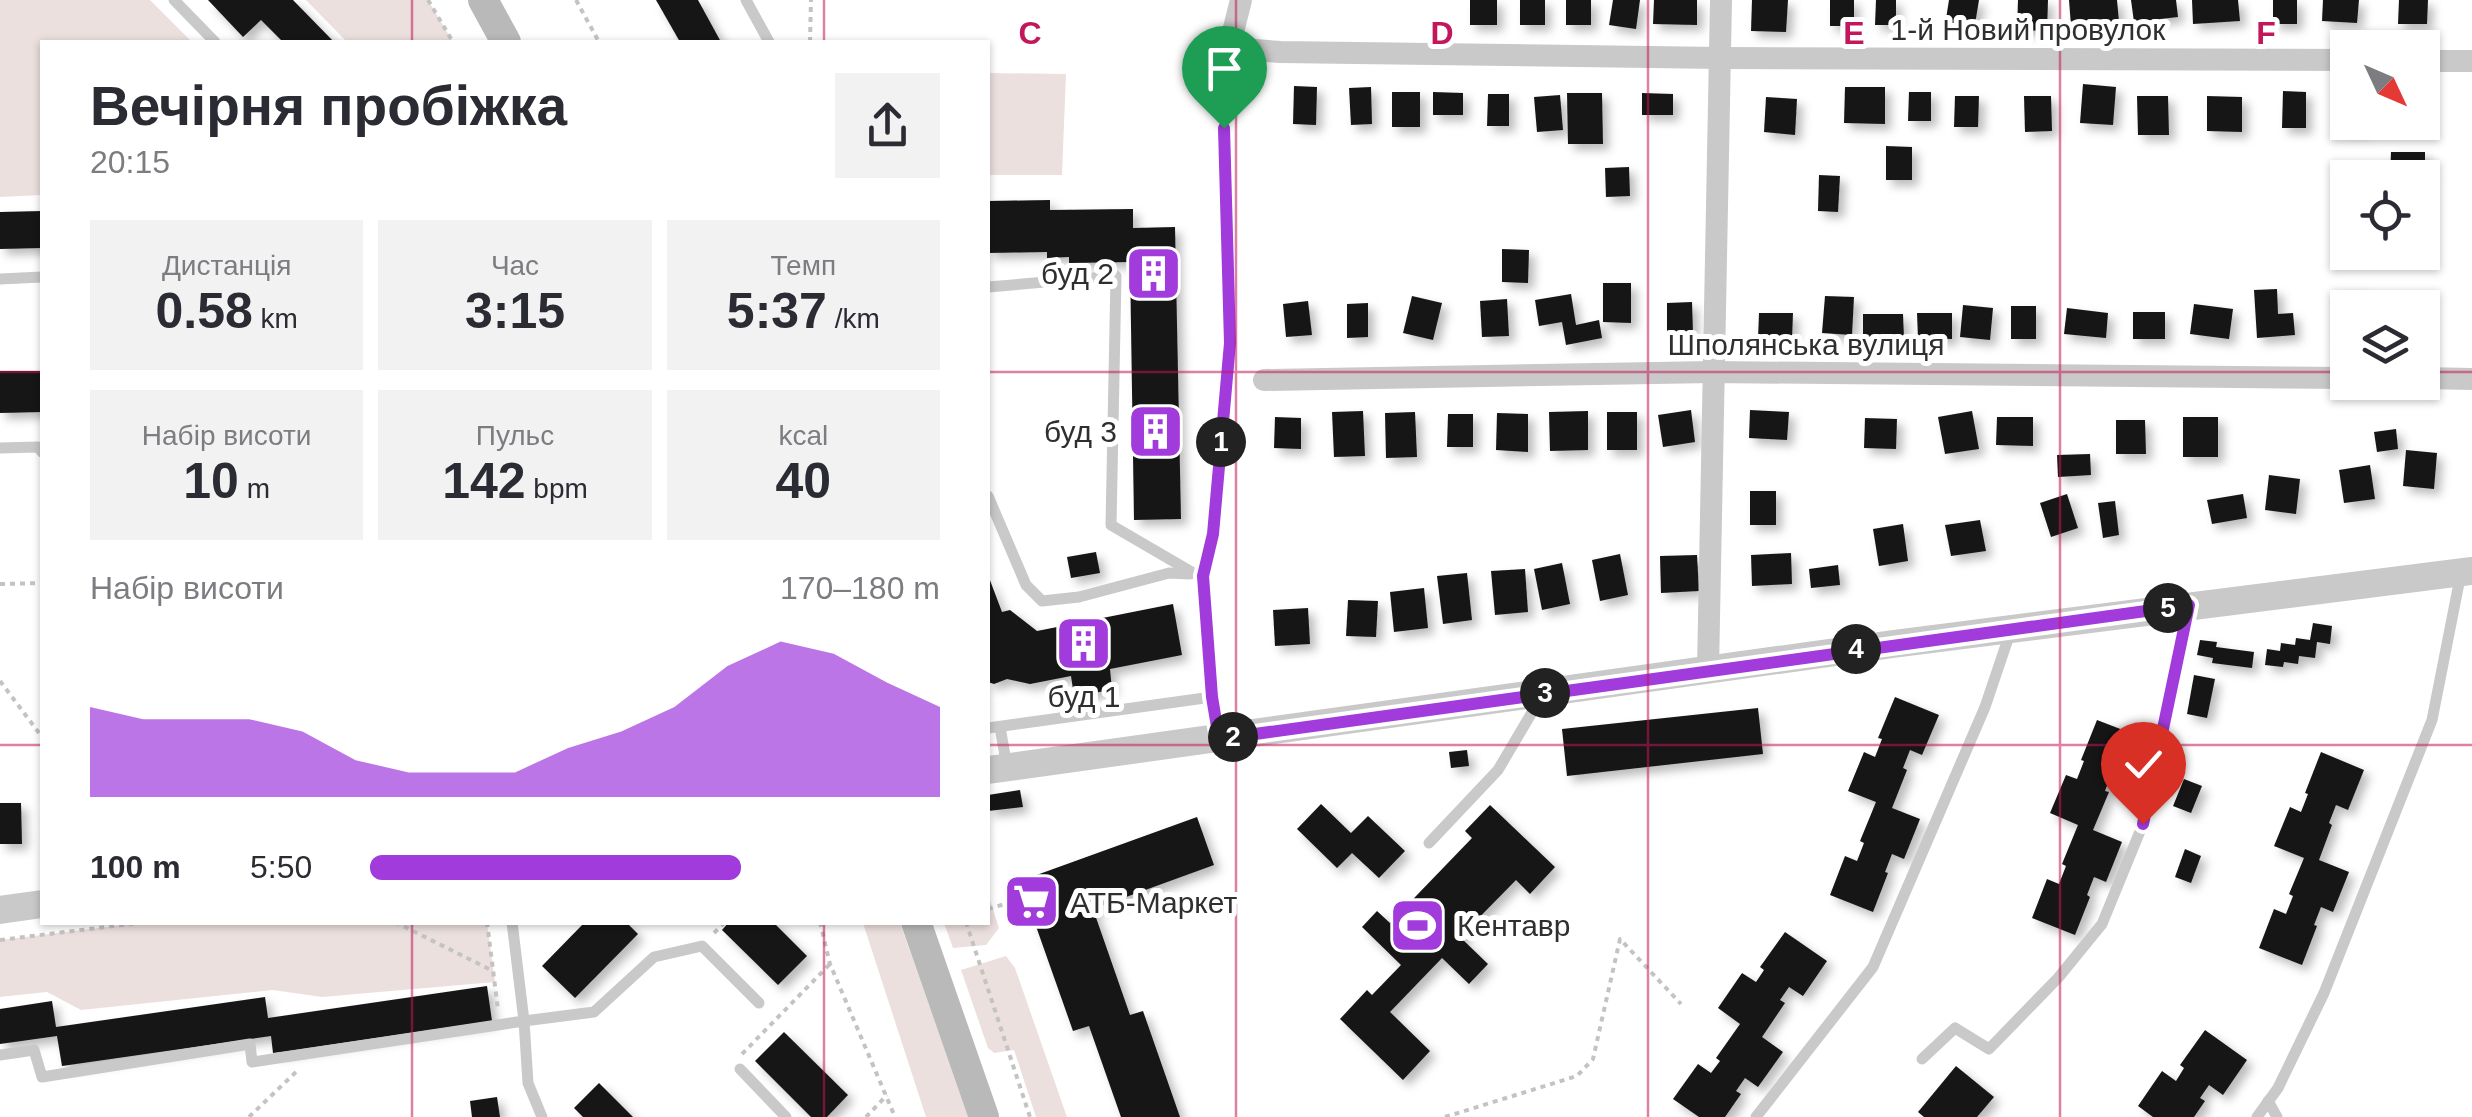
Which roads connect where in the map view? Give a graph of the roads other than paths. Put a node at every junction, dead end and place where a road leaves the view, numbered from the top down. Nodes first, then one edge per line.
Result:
1 (174, 0) edge
2 (483, 0) edge
3 (746, 0) edge
4 (1241, 0) edge
5 (1721, 0) edge
6 (214, 40) edge
7 (505, 40) edge
8 (768, 40) edge
9 (1229, 48) junction
10 (1721, 58) junction
11 (2330, 60) edge
12 (2440, 60) edge
13 (2472, 61) edge
14 (40, 277) edge
15 (0, 279) edge
16 (990, 288) edge
17 (1713, 372) junction
18 (2330, 378) edge
19 (2440, 378) edge
20 (2472, 379) edge
21 (1264, 380) dead end
22 (0, 448) edge
23 (40, 450) edge
24 (990, 501) edge
25 (2466, 572) edge
26 (1199, 575) junction
27 (2189, 605) junction
28 (2011, 628) junction
29 (1708, 670) junction
30 (1543, 693) junction
31 (1212, 697) junction
32 (994, 728) edge
33 (1219, 739) junction
34 (997, 768) edge
35 (1429, 843) dead end
36 (40, 904) edge
37 (0, 910) edge
38 (512, 925) edge
39 (917, 925) edge
40 (759, 1003) dead end
41 (524, 1021) junction
42 (0, 1055) edge
43 (1922, 1058) dead end
44 (739, 1063) road end
45 (2268, 1101) junction
46 (542, 1117) edge
47 (786, 1117) edge
48 (984, 1117) edge
49 (1756, 1117) edge
50 (2257, 1117) edge
51 (2277, 1117) edge

1 - 6 lane
2 - 7 main road
3 - 8 lane
4 - 9 street
5 - 10 street
9 - 10 street, 1-й Новий провулок
9 - 26 lane
10 - 11 street, 1-й Новий провулок
10 - 17 street
12 - 13 street
14 - 15 lane
16 - 26 lane
17 - 18 street, Шполянська вулиця
17 - 21 street, Шполянська вулиця
17 - 29 street
19 - 20 street
22 - 23 lane
24 - 26 lane
25 - 27 street
25 - 45 lane
26 - 31 lane
27 - 28 street
27 - 43 lane
28 - 29 street
28 - 49 lane
29 - 30 street
30 - 33 street
30 - 35 lane
31 - 32 lane
31 - 33 lane
32 - 34 lane
33 - 34 street
36 - 37 street
38 - 41 lane
39 - 48 main road
40 - 41 lane
41 - 42 lane
41 - 46 lane
44 - 47 lane
45 - 50 lane
45 - 51 lane

